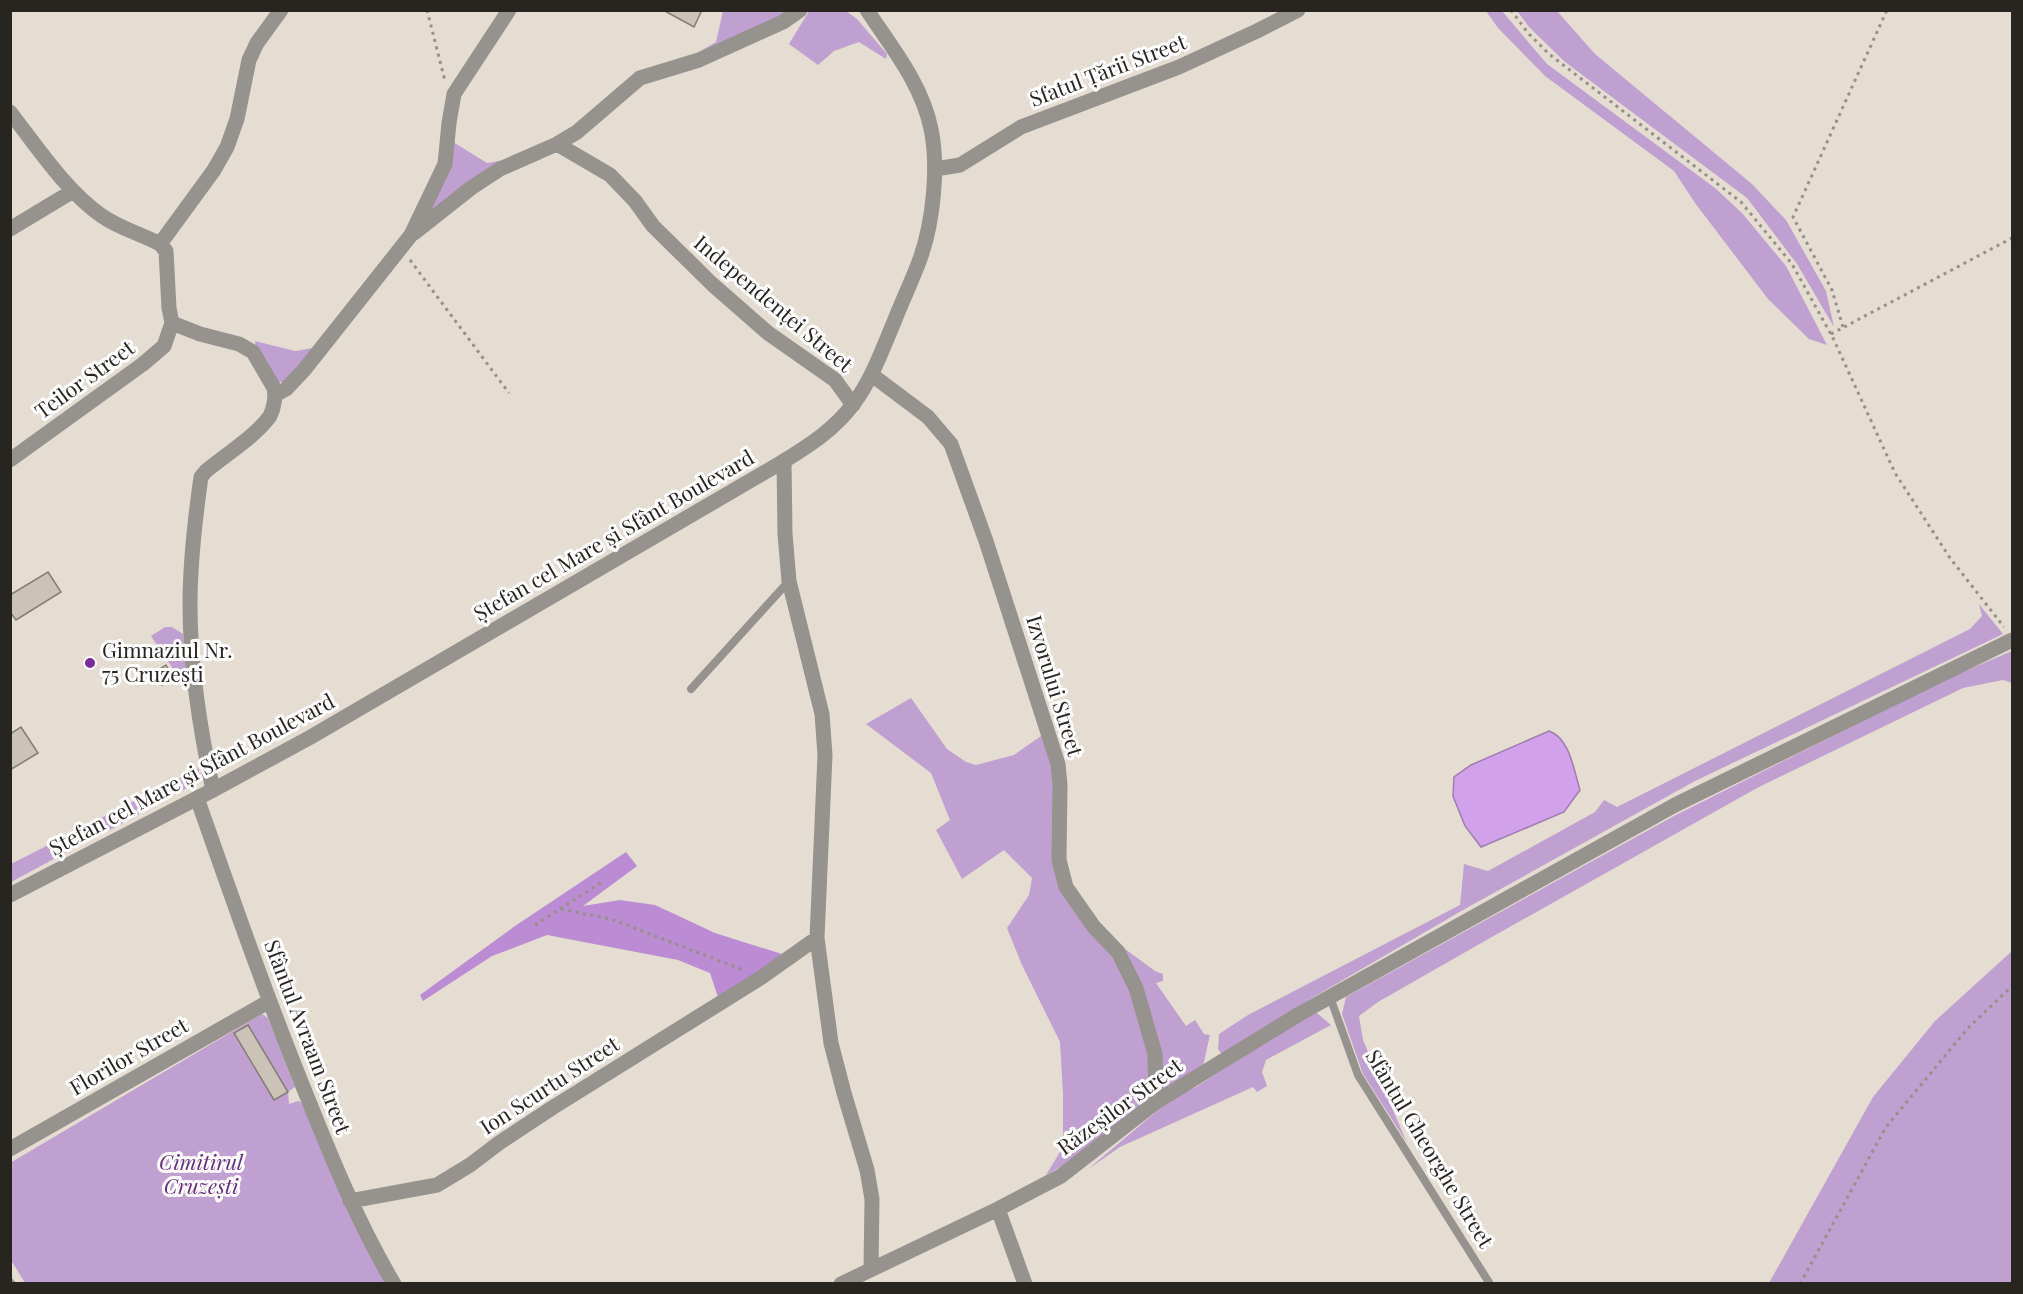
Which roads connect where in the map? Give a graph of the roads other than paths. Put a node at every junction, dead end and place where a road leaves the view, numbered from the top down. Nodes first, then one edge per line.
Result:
1 (281, 10) edge
2 (508, 10) edge
3 (800, 10) edge
4 (867, 10) edge
5 (1298, 10) edge
6 (10, 112) edge
7 (557, 144) junction
8 (935, 169) junction
9 (73, 191) junction
10 (10, 229) edge
11 (411, 234) junction
12 (160, 244) junction
13 (172, 323) junction
14 (872, 375) junction
15 (275, 395) junction
16 (853, 405) junction
17 (10, 460) edge
18 (784, 461) junction
19 (789, 580) junction
20 (2009, 634) edge
21 (691, 689) dead end
22 (213, 790) junction
23 (197, 798) junction
24 (10, 895) edge
25 (817, 938) junction
26 (1329, 997) junction
27 (268, 1002) junction
28 (1156, 1102) junction
29 (10, 1149) edge
30 (350, 1201) junction
31 (998, 1209) junction
32 (871, 1269) junction
33 (394, 1284) edge
34 (841, 1284) edge
35 (1025, 1284) edge
36 (1491, 1284) edge

1 - 12 street
2 - 11 street
3 - 7 street
4 - 8 street, Ștefan cel Mare și Sfânt Boulevard
5 - 8 street, Sfatul Țării Street
6 - 9 street
7 - 11 street
7 - 16 street, Independenței Street
8 - 14 street, Ștefan cel Mare și Sfânt Boulevard
9 - 10 street
9 - 12 street
11 - 15 street
12 - 13 street
13 - 15 street
13 - 17 street, Teilor Street
14 - 16 street, Ștefan cel Mare și Sfânt Boulevard
14 - 28 street, Izvorului Street
15 - 22 street
16 - 18 street, Ștefan cel Mare și Sfânt Boulevard
18 - 19 street
18 - 22 street, Ștefan cel Mare și Sfânt Boulevard
19 - 21 lane
19 - 25 street
20 - 26 street, Răzeșilor Street
22 - 23 street, Ștefan cel Mare și Sfânt Boulevard
23 - 24 street, Ștefan cel Mare și Sfânt Boulevard
23 - 27 street, Sfântul Avraam Street
25 - 30 street, Ion Scurtu Street
25 - 32 street
26 - 28 street, Răzeșilor Street
26 - 36 lane, Sfântul Gheorghe Street
27 - 29 street, Florilor Street
27 - 30 street, Sfântul Avraam Street
28 - 31 street, Răzeșilor Street
30 - 33 street, Sfântul Avraam Street
31 - 32 street, Răzeșilor Street
31 - 35 street
32 - 34 street, Răzeșilor Street

